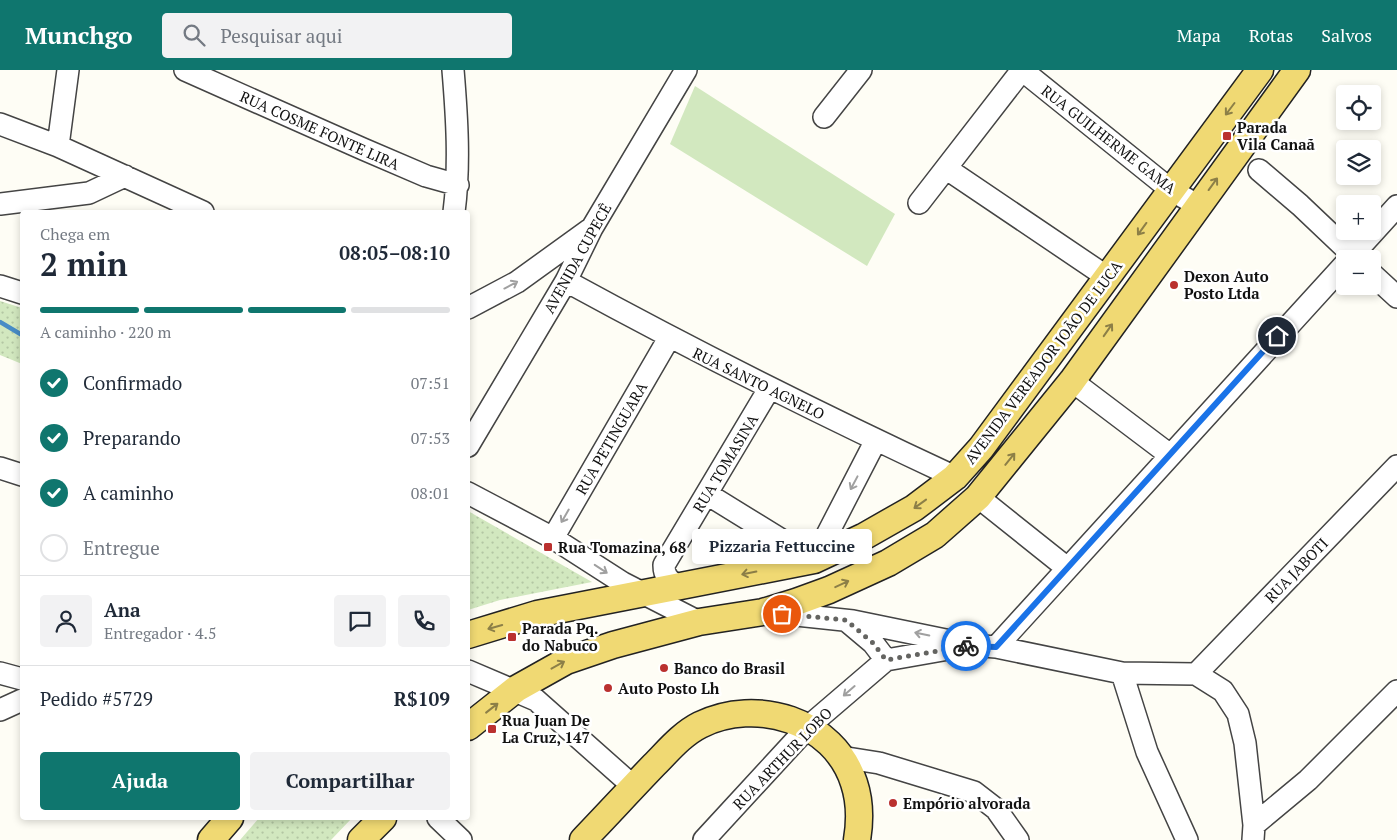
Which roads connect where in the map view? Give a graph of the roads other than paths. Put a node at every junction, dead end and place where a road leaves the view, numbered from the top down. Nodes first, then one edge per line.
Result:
1 (68, 70) edge
2 (185, 70) edge
3 (453, 70) edge
4 (686, 70) edge
5 (861, 70) edge
6 (1022, 70) edge
7 (1260, 70) edge
8 (1297, 70) edge
9 (824, 117) dead end
10 (0, 124) edge
11 (58, 146) junction
12 (947, 169) junction
13 (1259, 170) dead end
14 (125, 176) junction
15 (458, 185) junction
16 (1171, 190) junction
17 (0, 204) edge
18 (919, 204) dead end
19 (1198, 206) junction
20 (1397, 206) edge
21 (199, 210) edge
22 (454, 210) edge
23 (592, 228) junction
24 (1342, 250) edge
25 (1359, 250) edge
26 (1336, 275) edge
27 (1107, 277) junction
28 (566, 281) junction
29 (1381, 282) edge
30 (0, 286) edge
31 (20, 292) edge
32 (1397, 297) edge
33 (470, 307) edge
34 (669, 338) junction
35 (1072, 381) junction
36 (769, 389) junction
37 (876, 440) junction
38 (470, 443) edge
39 (1170, 455) junction
40 (1397, 466) edge
41 (0, 468) edge
42 (20, 474) edge
43 (956, 477) junction
44 (470, 493) edge
45 (707, 494) junction
46 (978, 497) junction
47 (553, 538) junction
48 (800, 556) junction
49 (1067, 568) junction
50 (678, 586) junction
51 (645, 592) junction
52 (816, 607) junction
53 (846, 620) junction
54 (699, 622) junction
55 (470, 634) edge
56 (970, 645) junction
57 (996, 647) junction
58 (886, 660) junction
59 (470, 672) edge
60 (0, 673) edge
61 (1122, 673) junction
62 (1196, 674) junction
63 (20, 678) edge
64 (516, 690) junction
65 (1395, 698) edge
66 (20, 701) edge
67 (0, 710) edge
68 (470, 724) edge
69 (809, 726) junction
70 (841, 757) junction
71 (634, 787) junction
72 (228, 820) edge
73 (381, 820) edge
74 (440, 820) edge
75 (1253, 833) edge
76 (211, 840) edge
77 (361, 840) edge
78 (461, 840) edge
79 (583, 840) edge
80 (704, 840) edge
81 (857, 840) edge
82 (1018, 840) edge
83 (1187, 840) edge

1 - 11 street
2 - 15 street, RUA COSME FONTE LIRA
3 - 15 street
4 - 23 street, AVENIDA CUPECÊ
5 - 9 street
6 - 12 street
6 - 16 street, RUA GUILHERME GAMA
7 -> 16 main road, AVENIDA VEREADOR JOÃO DE LUCA
19 -> 8 main road, AVENIDA VEREADOR JOÃO DE LUCA
10 - 11 street
11 - 14 street
12 - 18 street
12 - 27 street
13 - 24 street
14 - 17 street
14 - 21 street
15 - 22 street
16 - 19 street, RUA GUILHERME GAMA
16 -> 27 main road, AVENIDA VEREADOR JOÃO DE LUCA
35 -> 19 main road, AVENIDA VEREADOR JOÃO DE LUCA
20 - 25 street
23 - 28 street, AVENIDA CUPECÊ
33 -> 23 street
26 - 39 street
27 - 43 main road, AVENIDA VEREADOR JOÃO DE LUCA
28 - 34 street, RUA SANTO AGNELO
28 - 38 street, AVENIDA CUPECÊ
29 - 32 street
30 - 31 street
34 - 36 street, RUA SANTO AGNELO
34 -> 47 street, RUA PETINGUARA
35 - 39 street
46 -> 35 main road, AVENIDA VEREADOR JOÃO DE LUCA
36 - 37 street, RUA SANTO AGNELO
36 - 45 street, RUA TOMASINA
37 - 43 street, RUA SANTO AGNELO
37 -> 48 street
39 - 49 street
40 - 62 street, RUA JABOTI
41 - 42 street
43 -> 48 main road, AVENIDA VEREADOR JOÃO DE LUCA
44 - 47 street
45 - 48 street
45 - 50 street, RUA TOMASINA
46 - 49 street
52 -> 46 main road, AVENIDA VEREADOR JOÃO DE LUCA
47 -> 51 street
48 -> 50 main road, AVENIDA VEREADOR JOÃO DE LUCA
49 - 57 street
50 - 51 main road, AVENIDA VEREADOR JOÃO DE LUCA
51 - 54 street
51 -> 55 main road, AVENIDA VEREADOR JOÃO DE LUCA
52 - 53 street
52 - 54 main road, AVENIDA VEREADOR JOÃO DE LUCA
56 -> 53 street
53 - 58 street
64 -> 54 main road, AVENIDA VEREADOR JOÃO DE LUCA
56 - 57 street
56 - 58 street
57 - 61 street
58 -> 69 street, RUA ARTHUR LOBO
59 - 64 street
60 - 63 street
61 - 62 street
61 - 83 street
62 - 75 street
68 -> 64 main road, AVENIDA VEREADOR JOÃO DE LUCA
64 - 71 street
65 - 75 street
66 - 67 street
69 - 70 main road
69 - 71 main road
69 - 80 street, RUA ARTHUR LOBO
70 - 81 main road
70 - 82 street
71 - 79 main road
72 - 76 main road
73 - 77 main road
74 - 78 street

